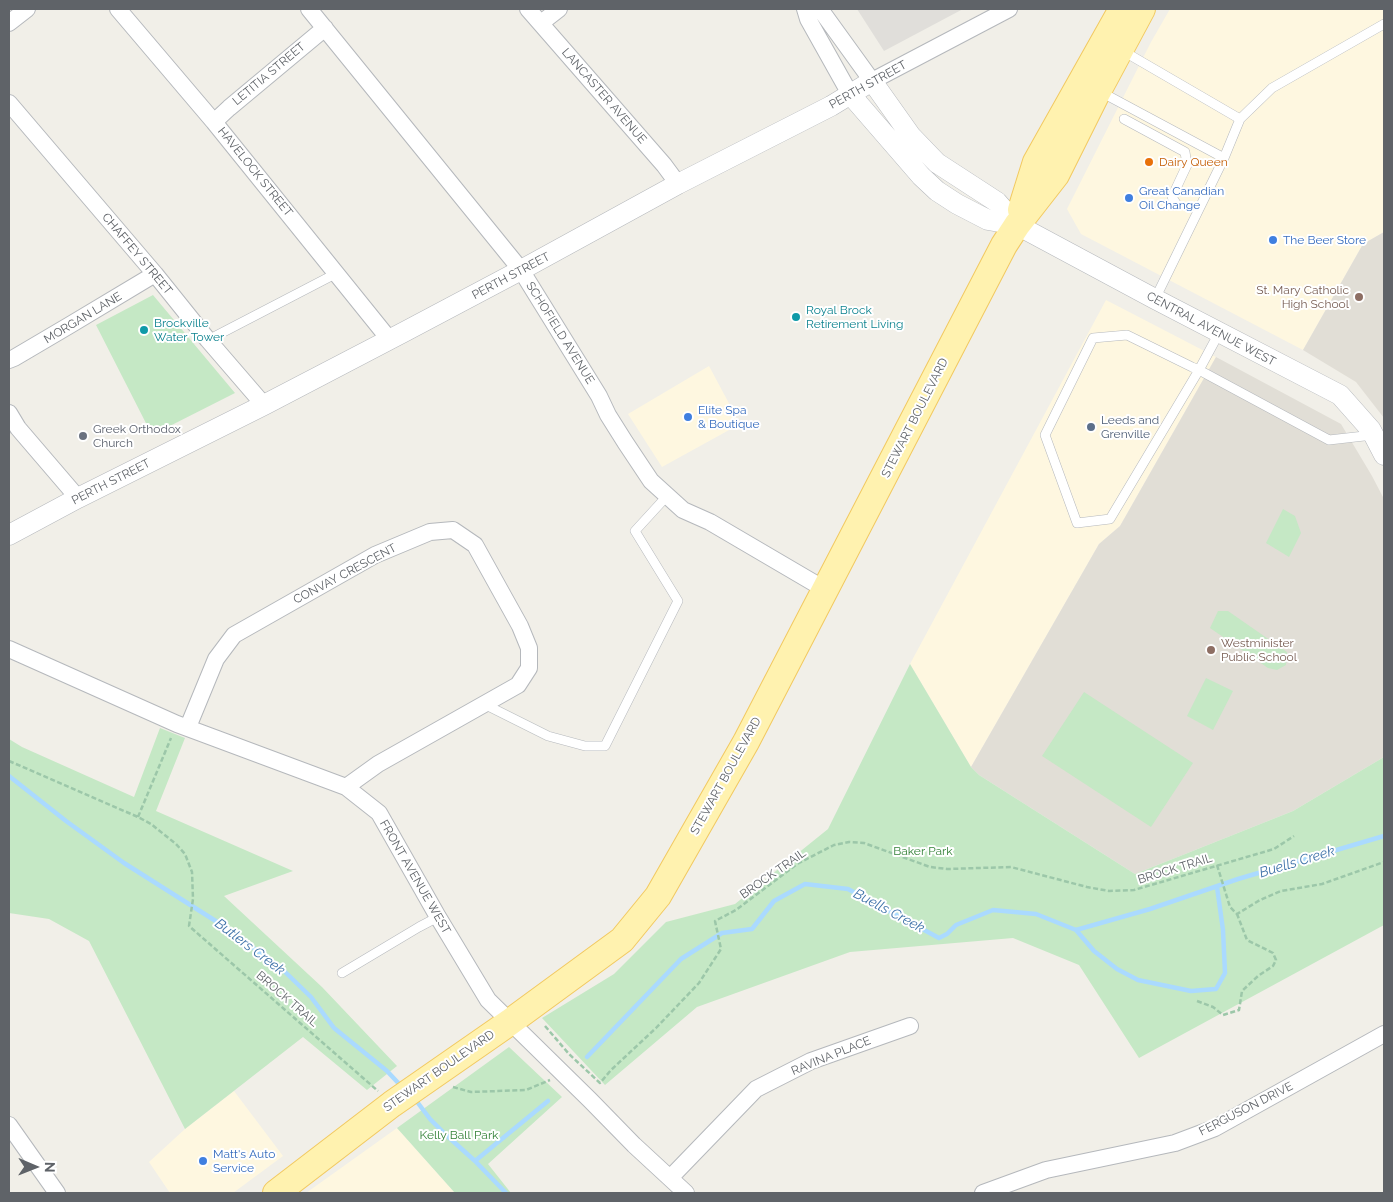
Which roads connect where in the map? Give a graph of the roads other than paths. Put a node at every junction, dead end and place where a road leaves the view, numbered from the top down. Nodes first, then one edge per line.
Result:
1 (27, 9) edge
2 (118, 9) edge
3 (309, 9) edge
4 (528, 9) edge
5 (559, 9) edge
6 (805, 9) edge
7 (820, 9) edge
8 (1009, 9) edge
9 (1122, 9) edge
10 (1142, 9) edge
11 (9, 23) edge
12 (541, 23) junction
13 (1384, 24) edge
14 (325, 28) junction
15 (1120, 50) junction
16 (872, 81) junction
17 (1089, 87) junction
18 (850, 94) junction
19 (9, 103) edge
20 (1124, 119) dead end
21 (1240, 119) junction
22 (214, 122) junction
23 (1224, 158) junction
24 (678, 184) junction
25 (1177, 205) dead end
26 (1016, 225) junction
27 (522, 270) junction
28 (337, 273) junction
29 (155, 274) junction
30 (1156, 300) junction
31 (1220, 333) junction
32 (390, 339) junction
33 (208, 340) junction
34 (9, 360) edge
35 (1199, 370) junction
36 (264, 405) junction
37 (9, 413) edge
38 (1373, 435) junction
39 (1384, 455) edge
40 (667, 496) junction
41 (78, 498) junction
42 (9, 535) edge
43 (826, 590) junction
44 (9, 649) edge
45 (484, 704) junction
46 (183, 726) junction
47 (346, 786) junction
48 (438, 918) junction
49 (342, 973) dead end
50 (510, 1022) junction
51 (910, 1026) dead end
52 (1384, 1034) edge
53 (9, 1125) edge
54 (670, 1178) junction
55 (282, 1191) edge
56 (57, 1193) edge
57 (686, 1193) edge
58 (983, 1193) edge

1 - 11 street
2 - 22 street, HAVELOCK STREET
3 - 14 street, SCHOFIELD AVENUE
4 - 12 street, LANCASTER AVENUE
5 - 12 street
6 - 18 street, CENTRAL AVENUE WEST
7 - 16 street, CENTRAL AVENUE WEST
8 - 16 street, PERTH STREET
9 - 17 main road, STEWART BOULEVARD
10 - 15 main road, STEWART BOULEVARD
12 - 24 street, LANCASTER AVENUE
13 - 21 lane
14 - 22 street, LETITIA STREET
14 - 27 street, SCHOFIELD AVENUE
15 - 17 main road, STEWART BOULEVARD
15 - 21 lane
16 - 18 street, PERTH STREET
16 - 26 street, CENTRAL AVENUE WEST
17 - 23 lane
17 - 26 main road, STEWART BOULEVARD
18 - 24 street, PERTH STREET
18 - 26 street, CENTRAL AVENUE WEST
19 - 29 street, CHAFFEY STREET
20 - 25 lane
21 - 23 lane
22 - 28 street, HAVELOCK STREET
23 - 30 lane
24 - 27 street, PERTH STREET
26 - 30 street, CENTRAL AVENUE WEST
26 - 43 main road, STEWART BOULEVARD
27 - 32 street, PERTH STREET
27 - 40 street, SCHOFIELD AVENUE
28 - 32 street, HAVELOCK STREET
28 - 33 lane
29 - 33 street, CHAFFEY STREET
29 - 34 street, MORGAN LANE
30 - 31 street, CENTRAL AVENUE WEST
31 - 35 lane
31 - 38 street, CENTRAL AVENUE WEST
32 - 36 street, PERTH STREET
33 - 36 street, CHAFFEY STREET
35 - 35 lane
35 - 38 lane
36 - 41 street, PERTH STREET
37 - 41 street
38 - 39 street, CENTRAL AVENUE WEST
40 - 43 street, SCHOFIELD AVENUE
40 - 45 lane
41 - 42 street, PERTH STREET
43 - 50 main road, STEWART BOULEVARD
44 - 46 street, FRONT AVENUE WEST
45 - 46 street, CONVAY CRESCENT
45 - 47 street, CONVAY CRESCENT
46 - 47 street, FRONT AVENUE WEST
47 - 48 street, FRONT AVENUE WEST
48 - 49 lane
48 - 50 street, FRONT AVENUE WEST
50 - 54 street, FRONT AVENUE WEST
50 - 55 main road, STEWART BOULEVARD
51 - 54 street, RAVINA PLACE
52 - 58 street, FERGUSON DRIVE
53 - 56 street
54 - 57 street, FRONT AVENUE WEST

